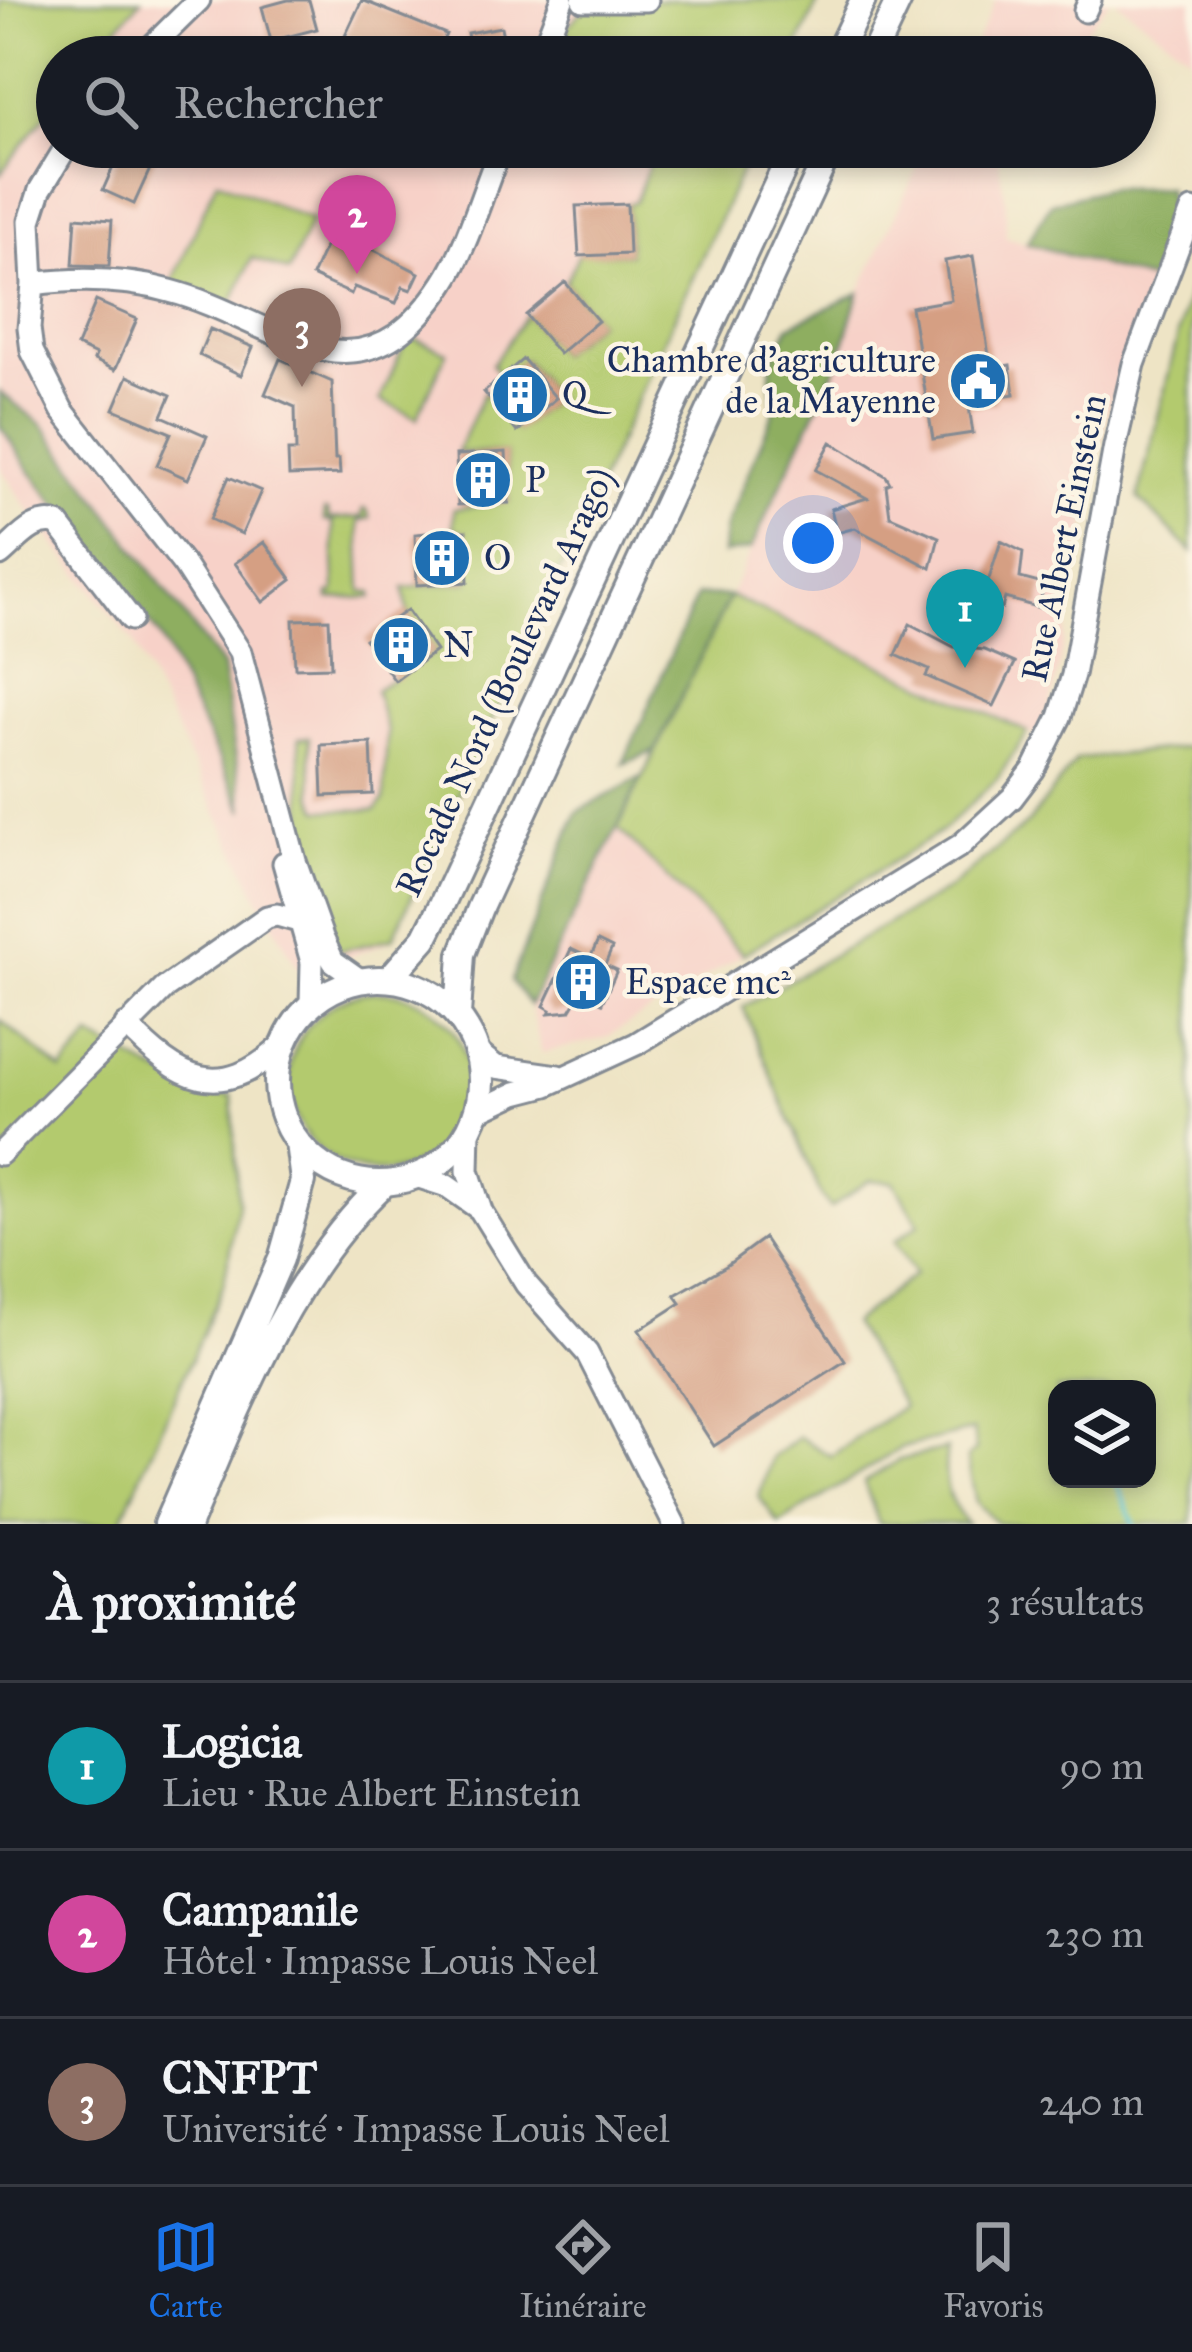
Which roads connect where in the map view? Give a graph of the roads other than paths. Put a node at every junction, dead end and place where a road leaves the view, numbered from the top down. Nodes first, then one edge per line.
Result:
1 (200, 0) edge
2 (562, 0) edge
3 (583, 0) edge
4 (647, 0) edge
5 (863, 0) edge
6 (898, 0) edge
7 (163, 36) edge
8 (548, 36) edge
9 (846, 36) edge
10 (882, 36) edge
11 (53, 168) edge
12 (492, 168) edge
13 (784, 168) edge
14 (821, 168) edge
15 (1192, 210) edge
16 (33, 284) junction
17 (0, 554) edge
18 (131, 619) dead end
19 (263, 744) junction
20 (298, 921) junction
21 (389, 979) junction
22 (360, 980) junction
23 (311, 1004) junction
24 (458, 1015) junction
25 (126, 1025) junction
26 (283, 1045) junction
27 (477, 1052) junction
28 (582, 1069) junction
29 (472, 1120) junction
30 (298, 1143) junction
31 (0, 1154) edge
32 (416, 1176) junction
33 (385, 1183) junction
34 (481, 1211) junction
35 (166, 1524) edge
36 (189, 1524) edge
37 (674, 1524) edge

1 - 7 street
2 - 8 street
3 - 4 street
5 - 9 main road
6 - 10 main road
11 - 16 street
12 - 16 street
13 - 21 main road, Rocade Nord (Boulevard Arago)
14 - 24 main road
15 - 28 street, Rue Albert Einstein
16 - 19 street
17 - 18 street
19 - 20 street
19 - 22 street
20 - 23 street
20 - 25 street
21 - 22 main road
21 - 24 main road
22 - 23 main road
23 - 26 main road
24 - 27 main road
25 - 26 street
25 - 31 street
26 - 30 main road
27 - 28 street, Rue Albert Einstein
27 - 29 main road
28 - 29 street, Rue Albert Einstein
29 - 32 main road
29 - 34 street
30 - 33 main road
30 - 35 main road
32 - 33 main road
32 - 34 street
33 - 36 main road
34 - 37 street

